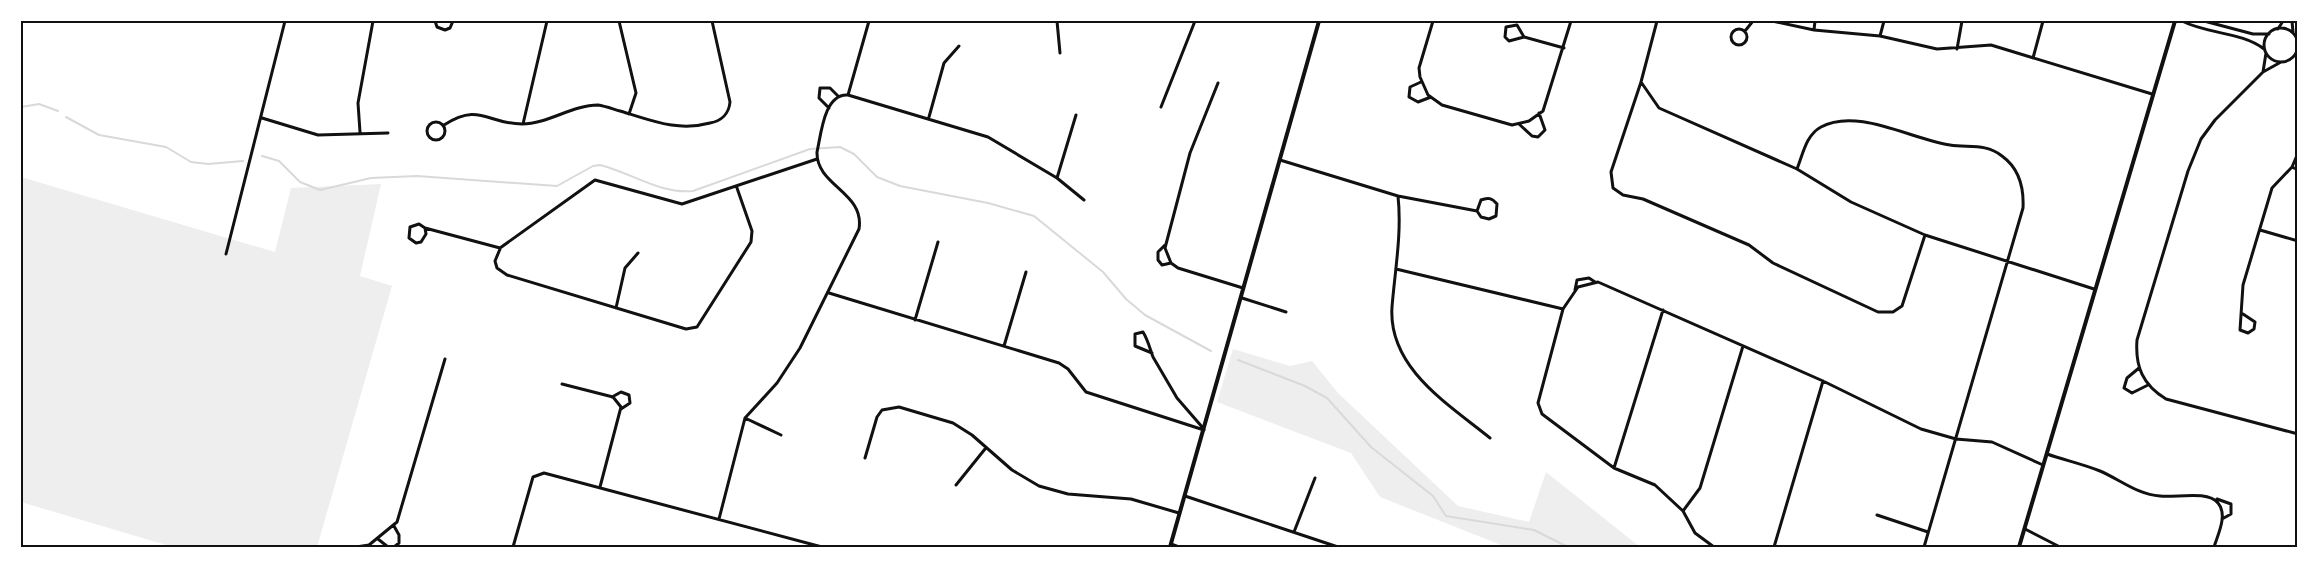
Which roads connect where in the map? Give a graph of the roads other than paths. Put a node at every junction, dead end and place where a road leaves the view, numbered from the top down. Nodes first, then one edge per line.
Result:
1 (285, 21) edge
2 (373, 21) edge
3 (435, 21) edge
4 (453, 21) edge
5 (547, 21) edge
6 (619, 21) edge
7 (712, 21) edge
8 (868, 21) edge
9 (1057, 21) edge
10 (1195, 21) edge
11 (1319, 21) edge
12 (1432, 21) edge
13 (1571, 21) edge
14 (1657, 21) edge
15 (1753, 21) edge
16 (1772, 21) edge
17 (1815, 21) edge
18 (1884, 21) edge
19 (1962, 21) edge
20 (2043, 21) edge
21 (2175, 21) edge
22 (2182, 21) edge
23 (2204, 21) edge
24 (2283, 21) edge
25 (2292, 21) edge
26 (2278, 29) junction
27 (1814, 30) junction
28 (1745, 31) junction
29 (2269, 34) junction
30 (1880, 36) junction
31 (2296, 36) edge
32 (1524, 37) junction
33 (959, 46) dead end
34 (1563, 48) junction
35 (1958, 49) junction
36 (2266, 52) junction
37 (1060, 53) dead end
38 (2297, 53) edge
39 (2033, 58) junction
40 (2281, 62) junction
41 (2263, 72) junction
42 (1421, 82) junction
43 (1641, 82) junction
44 (1218, 83) dead end
45 (2152, 94) junction
46 (848, 95) junction
47 (838, 96) junction
48 (1431, 97) junction
49 (1161, 107) dead end
50 (829, 108) junction
51 (1539, 113) junction
52 (629, 114) junction
53 (1076, 115) dead end
54 (929, 117) junction
55 (262, 118) junction
56 (523, 124) junction
57 (1519, 124) junction
58 (444, 125) junction
59 (360, 132) junction
60 (388, 133) dead end
61 (2298, 153) edge
62 (817, 159) junction
63 (1279, 159) junction
64 (2292, 167) junction
65 (1797, 169) junction
66 (2298, 170) edge
67 (1057, 178) junction
68 (737, 188) junction
69 (1398, 196) junction
70 (1084, 200) dead end
71 (1477, 212) junction
72 (425, 228) junction
73 (2260, 230) junction
74 (1925, 235) junction
75 (2298, 241) edge
76 (938, 242) dead end
77 (1165, 245) junction
78 (500, 248) junction
79 (226, 254) dead end
80 (638, 254) dead end
81 (1171, 263) junction
82 (2006, 263) junction
83 (1396, 269) junction
84 (1026, 272) dead end
85 (1596, 282) junction
86 (1245, 289) junction
87 (1575, 290) junction
88 (2094, 290) junction
89 (829, 293) junction
90 (1242, 298) junction
91 (616, 308) junction
92 (1563, 309) junction
93 (1663, 310) junction
94 (1286, 312) dead end
95 (2242, 314) junction
96 (915, 320) junction
97 (1743, 345) junction
98 (1004, 346) junction
99 (1152, 353) junction
100 (445, 358) dead end
101 (2139, 368) junction
102 (1823, 381) junction
103 (562, 384) dead end
104 (2148, 385) junction
105 (612, 397) junction
106 (621, 409) junction
107 (745, 418) junction
108 (1204, 430) junction
109 (2298, 434) edge
110 (781, 435) dead end
111 (1490, 438) dead end
112 (1956, 439) junction
113 (985, 449) junction
114 (2047, 454) junction
115 (865, 458) dead end
116 (2043, 465) junction
117 (1614, 468) junction
118 (1314, 478) dead end
119 (956, 485) dead end
120 (600, 487) junction
121 (1185, 496) junction
122 (2215, 499) junction
123 (1683, 511) junction
124 (1179, 513) junction
125 (1876, 515) dead end
126 (719, 519) junction
127 (2222, 519) junction
128 (394, 526) junction
129 (2025, 529) junction
130 (1294, 532) junction
131 (1928, 532) junction
132 (378, 539) junction
133 (1170, 546) edge
134 (356, 547) edge
135 (388, 547) edge
136 (394, 547) edge
137 (513, 547) edge
138 (822, 547) edge
139 (1179, 547) edge
140 (1338, 547) edge
141 (1714, 547) edge
142 (1774, 547) edge
143 (1924, 547) edge
144 (2019, 547) edge
145 (2060, 547) edge
146 (2214, 547) edge

1 - 55 street
2 - 59 street
3 - 4 street
5 - 56 street
6 - 52 street
7 - 52 street
8 - 46 street
9 - 37 street
10 - 49 street
11 - 63 street
12 - 42 street
13 - 34 street
14 - 43 street
15 - 28 street
16 - 27 street
17 - 27 street
18 - 30 street
19 - 35 street
20 - 39 street
21 - 45 street
22 - 36 street
23 - 29 street
24 - 26 street
25 - 31 street
26 - 29 street
26 - 31 street
27 - 30 street
28 - 28 street
29 - 36 street
30 - 35 street
31 - 38 street
32 - 32 street
32 - 34 street
33 - 54 street
34 - 51 street
35 - 39 street
36 - 40 street
36 - 41 street
38 - 40 street
39 - 45 street
40 - 41 street
41 - 101 street
42 - 48 street
42 - 48 street
43 - 65 street
43 - 74 street
44 - 77 street
45 - 88 street
46 - 47 street
46 - 54 street
47 - 50 street
47 - 50 street
48 - 57 street
50 - 62 street
51 - 57 street
51 - 57 street
52 - 56 street
53 - 67 street
54 - 67 street
55 - 59 street
55 - 79 street
56 - 58 street
58 - 58 street
59 - 60 street
61 - 64 street
62 - 68 street
62 - 89 street
63 - 69 street
63 - 86 street
64 - 66 street
64 - 73 street
65 - 74 street
65 - 82 street
67 - 70 street
68 - 78 street
68 - 91 street
69 - 71 street
69 - 83 street
71 - 71 street
72 - 72 street
72 - 78 street
73 - 75 street
73 - 95 street
74 - 82 street
76 - 96 street
77 - 81 street
77 - 81 street
78 - 91 street
80 - 91 street
81 - 86 street
82 - 88 street
82 - 112 street
83 - 92 street
83 - 111 street
84 - 98 street
85 - 87 street
85 - 87 street
85 - 93 street
86 - 90 street
87 - 92 street
88 - 114 street
89 - 96 street
89 - 107 street
90 - 94 street
90 - 108 street
92 - 117 street
93 - 97 street
93 - 117 street
95 - 95 street
96 - 98 street
97 - 102 street
97 - 123 street
98 - 108 street
99 - 99 street
99 - 108 street
100 - 128 street
101 - 104 street
101 - 104 street
102 - 112 street
102 - 142 street
103 - 105 street
104 - 109 street
105 - 106 street
105 - 106 street
106 - 120 street
107 - 110 street
107 - 126 street
108 - 121 street
112 - 116 street
112 - 131 street
113 - 115 street
113 - 119 street
113 - 124 street
114 - 116 street
114 - 122 street
116 - 129 street
117 - 123 street
118 - 130 street
120 - 126 street
120 - 137 street
121 - 124 street
121 - 130 street
122 - 127 street
122 - 127 street
123 - 141 street
124 - 133 street
125 - 131 street
126 - 138 street
127 - 146 street
128 - 132 street
128 - 136 street
129 - 144 street
129 - 145 street
130 - 140 street
131 - 143 street
132 - 134 street
132 - 135 street
133 - 139 street

